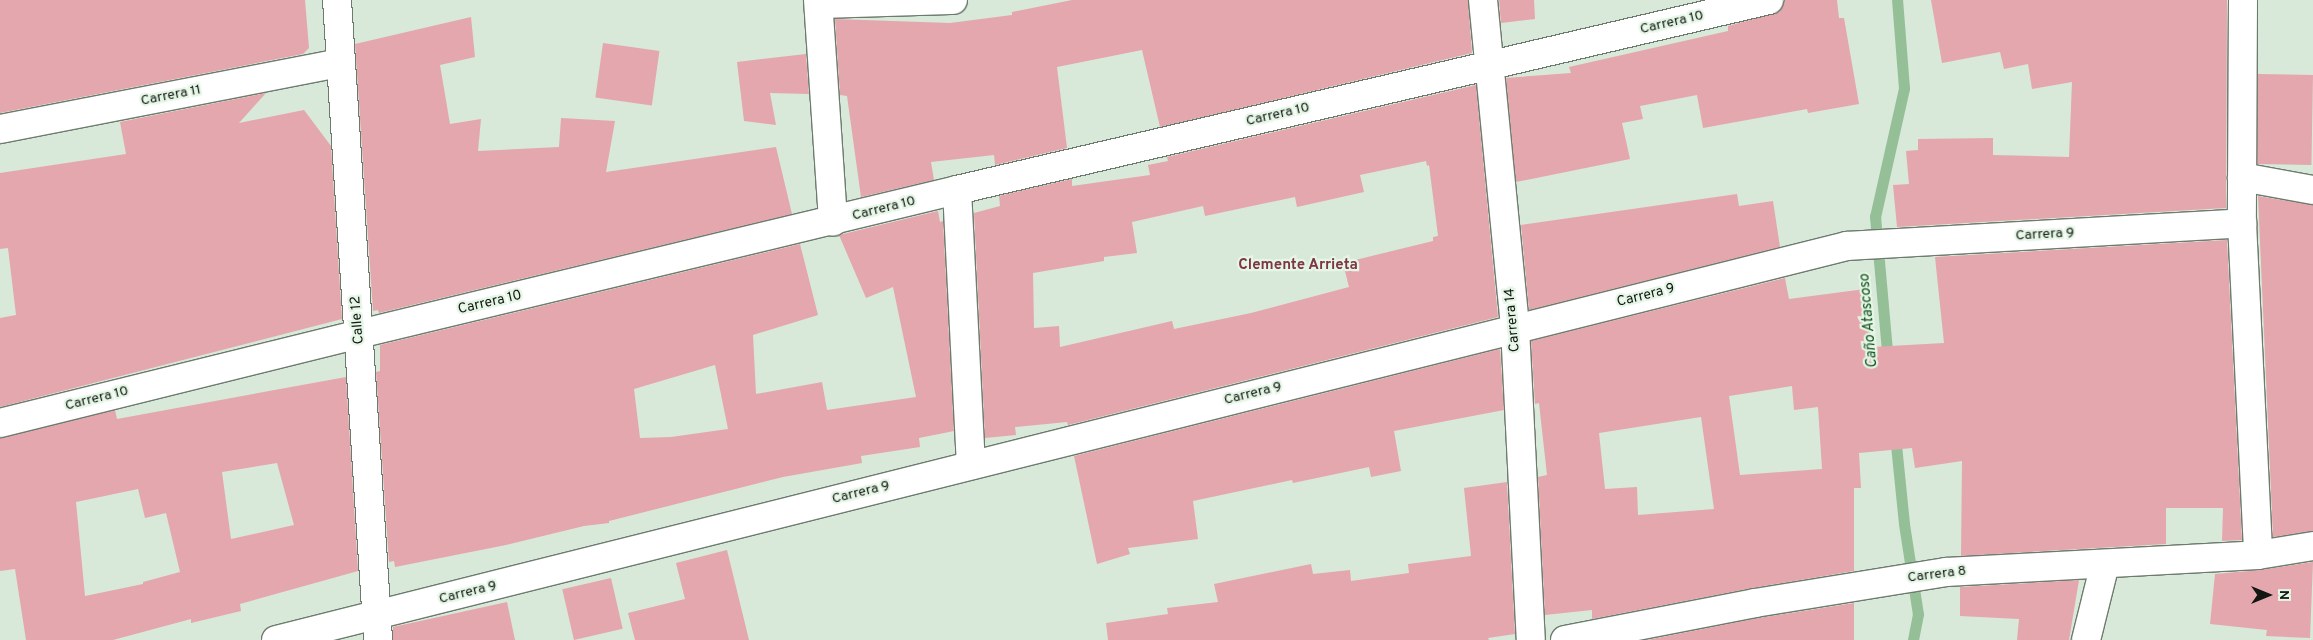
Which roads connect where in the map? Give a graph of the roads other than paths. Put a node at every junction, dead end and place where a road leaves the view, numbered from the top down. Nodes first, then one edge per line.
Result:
1 (337, 0) edge
2 (953, 0) edge
3 (1483, 0) edge
4 (1769, 0) edge
5 (2243, 0) edge
6 (818, 2) edge
7 (341, 63) junction
8 (1488, 66) junction
9 (0, 130) edge
10 (2242, 177) junction
11 (957, 190) junction
12 (2313, 190) edge
13 (832, 222) junction
14 (2242, 223) junction
15 (1515, 328) junction
16 (359, 334) junction
17 (0, 423) edge
18 (971, 466) junction
19 (2313, 546) edge
20 (2258, 555) junction
21 (2105, 564) junction
22 (377, 628) edge
23 (276, 640) edge
24 (1531, 640) edge
25 (1565, 640) edge
26 (2086, 640) edge

1 - 7 street, Calle 12
2 - 6 street
3 - 8 street, Carrera 14
4 - 8 street, Carrera 10
5 - 10 street
6 - 13 street
7 - 9 street, Carrera 11
7 - 16 street, Calle 12
8 - 11 street, Carrera 10
8 - 15 street, Carrera 14
10 - 12 street
10 - 14 street
11 - 13 street, Carrera 10
11 - 18 street
13 - 16 street, Carrera 10
14 - 15 street, Carrera 9
14 - 20 street
15 - 18 street, Carrera 9
15 - 24 street, Carrera 14
16 - 17 street, Carrera 10
16 - 22 street, Calle 12
18 - 22 street, Carrera 9
19 - 20 street, Carrera 8
20 - 21 street, Carrera 8
21 - 25 street, Carrera 8
21 - 26 street
22 - 23 street, Carrera 9

